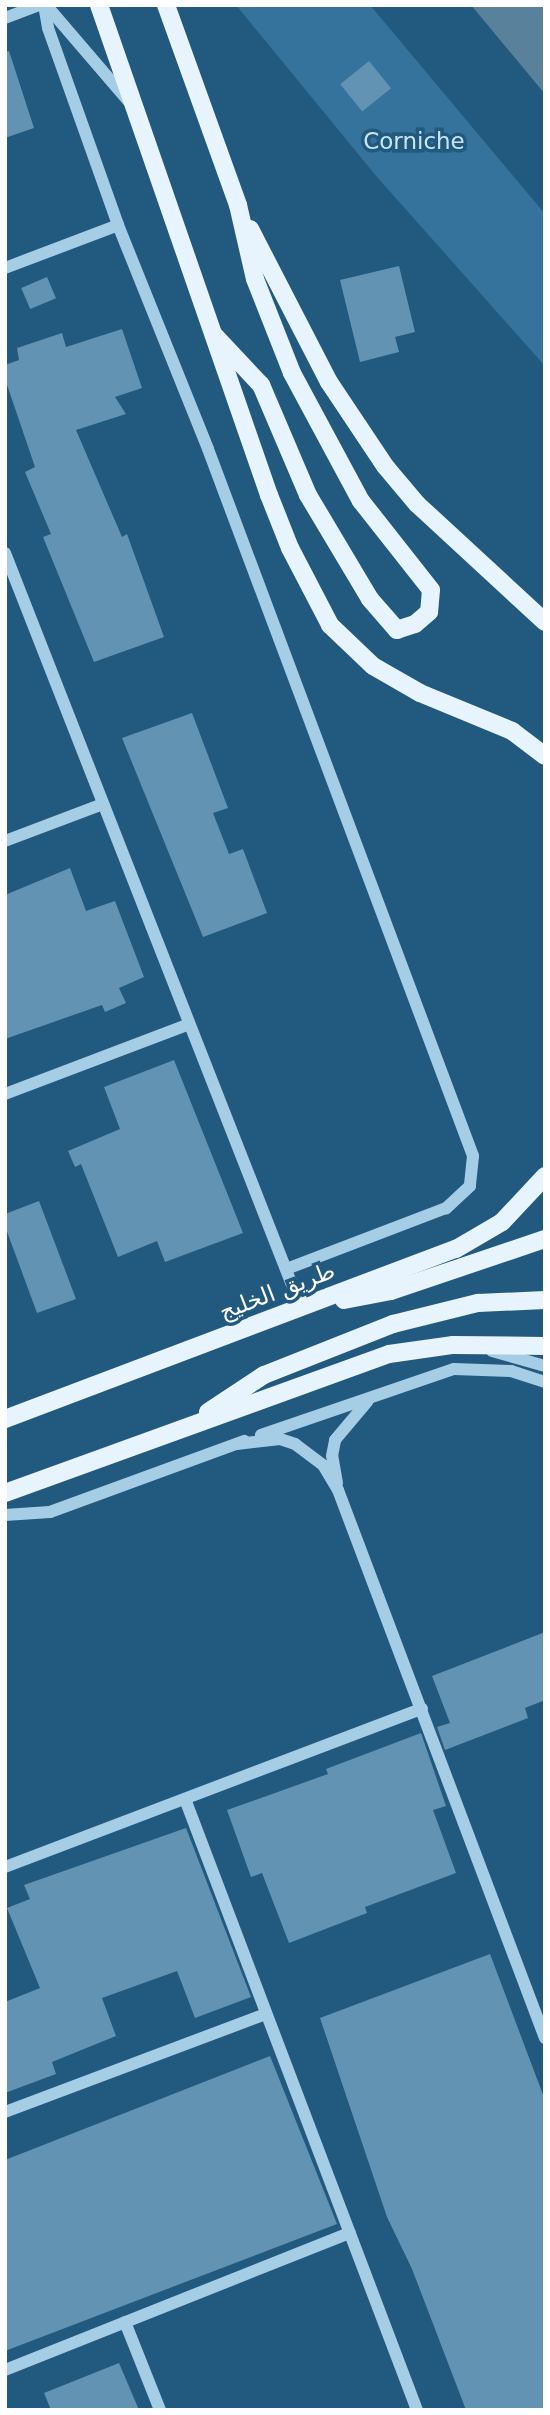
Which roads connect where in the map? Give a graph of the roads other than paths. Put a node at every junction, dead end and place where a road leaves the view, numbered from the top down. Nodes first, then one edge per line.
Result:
1 (38, 5) edge
2 (45, 5) edge
3 (99, 5) edge
4 (166, 5) edge
5 (5, 18) edge
6 (138, 113) junction
7 (238, 205) junction
8 (118, 225) junction
9 (5, 268) edge
10 (214, 335) junction
11 (5, 553) edge
12 (545, 622) edge
13 (545, 756) edge
14 (103, 804) junction
15 (5, 841) edge
16 (189, 1024) junction
17 (5, 1094) edge
18 (545, 1176) edge
19 (545, 1239) edge
20 (286, 1269) junction
21 (545, 1300) edge
22 (301, 1308) junction
23 (453, 1345) junction
24 (545, 1346) edge
25 (545, 1366) edge
26 (545, 1382) edge
27 (374, 1396) junction
28 (5, 1419) edge
29 (185, 1428) junction
30 (237, 1444) junction
31 (338, 1490) junction
32 (5, 1493) edge
33 (5, 1515) edge
34 (422, 1709) junction
35 (185, 1799) junction
36 (5, 1867) edge
37 (267, 2014) junction
38 (545, 2038) edge
39 (5, 2112) edge
40 (350, 2233) junction
41 (125, 2322) junction
42 (5, 2370) edge
43 (160, 2410) edge
44 (417, 2410) edge

1 - 5 street
2 - 6 street
2 - 8 street
3 - 6 main road
4 - 7 main road
6 - 10 main road
7 - 10 main road
7 - 12 main road
8 - 9 street
8 - 20 street
10 - 13 main road
11 - 14 street
14 - 15 street
14 - 16 street
16 - 17 street
16 - 20 street
18 - 22 main road, طريق الخليج
19 - 22 main road
20 - 22 street
21 - 29 main road
22 - 28 main road, طريق الخليج
23 - 24 main road
23 - 25 street
23 - 29 main road
26 - 27 street
27 - 30 street
27 - 31 street
29 - 32 main road
30 - 31 street
30 - 33 street
31 - 34 street
34 - 35 street
34 - 38 street
35 - 36 street
35 - 37 street
37 - 39 street
37 - 40 street
40 - 41 street
40 - 44 street
41 - 42 street
41 - 43 street

